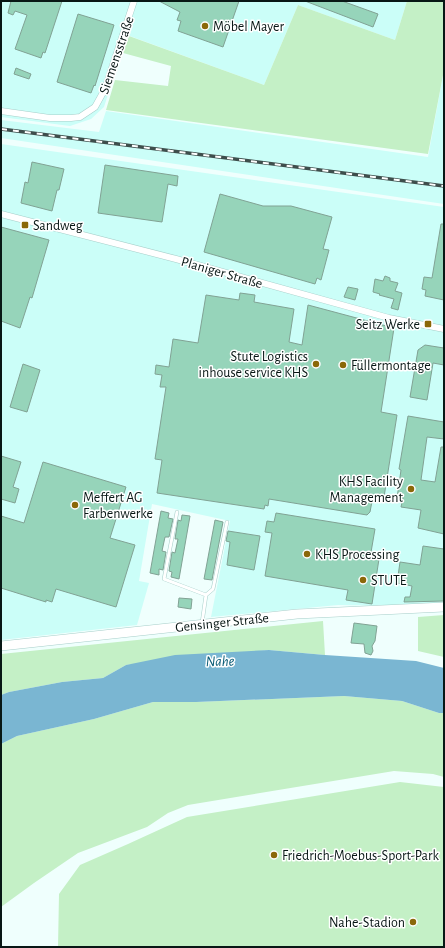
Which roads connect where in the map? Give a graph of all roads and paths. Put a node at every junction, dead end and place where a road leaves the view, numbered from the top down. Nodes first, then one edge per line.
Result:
1 (134, 1) edge
2 (1, 111) edge
3 (1, 214) edge
4 (444, 329) edge
5 (177, 512) dead end
6 (227, 522) dead end
7 (206, 595) junction
8 (444, 607) edge
9 (202, 625) junction
10 (1, 646) edge

1 - 2 street, Siemensstraße
3 - 4 street, Planiger Straße
5 - 7 lane
6 - 7 lane
7 - 9 lane
8 - 9 street, Gensinger Straße
9 - 10 street, Gensinger Straße

